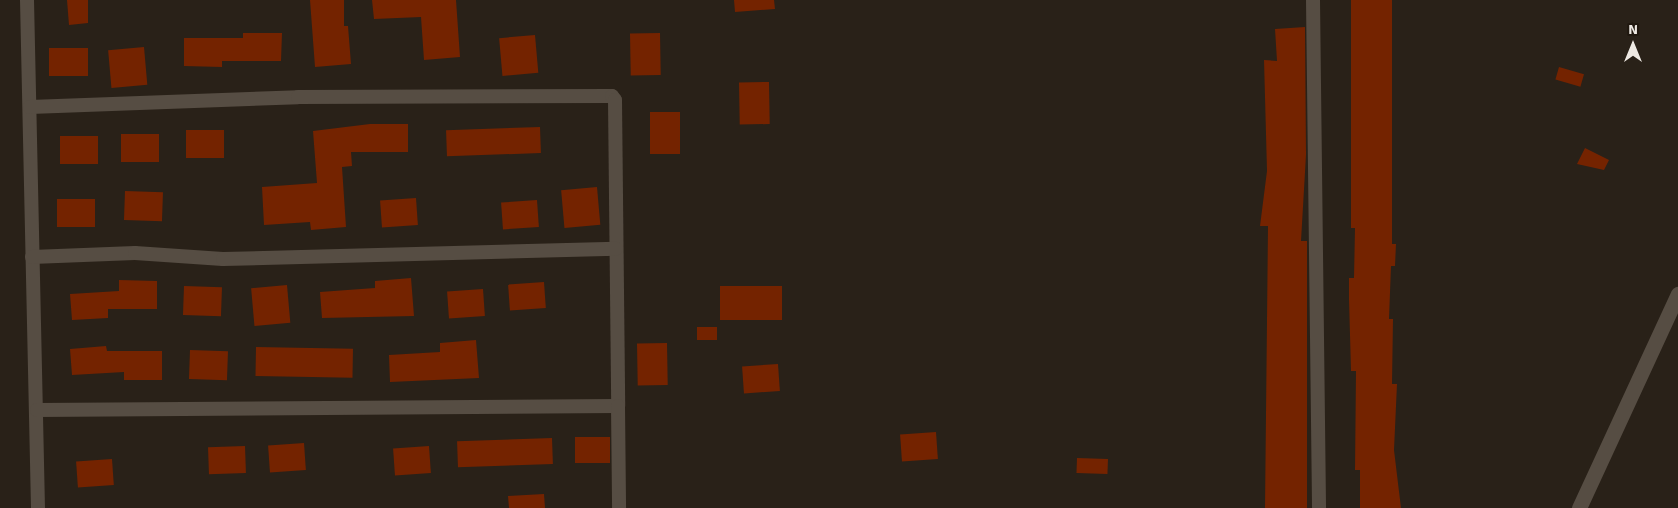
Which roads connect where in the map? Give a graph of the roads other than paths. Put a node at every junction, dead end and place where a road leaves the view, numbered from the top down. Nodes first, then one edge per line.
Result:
1 (27, 0) edge
2 (1313, 0) edge
3 (30, 107) junction
4 (616, 248) junction
5 (32, 257) junction
6 (1678, 294) edge
7 (618, 406) junction
8 (36, 410) junction
9 (38, 508) edge
10 (619, 508) edge
11 (1319, 508) edge
12 (1579, 508) edge

1 - 3 street
2 - 11 street
3 - 4 street
3 - 5 street
4 - 5 street
4 - 7 street
5 - 8 street
6 - 12 street
7 - 8 street
7 - 10 street
8 - 9 street

